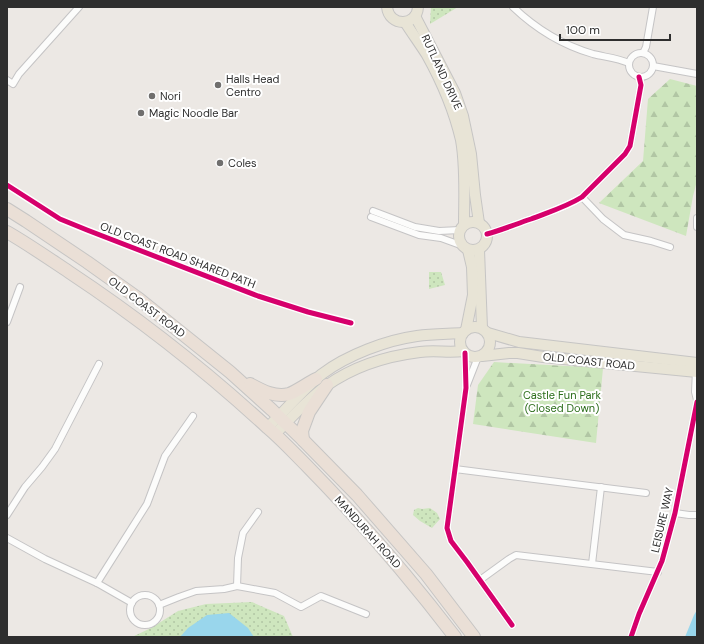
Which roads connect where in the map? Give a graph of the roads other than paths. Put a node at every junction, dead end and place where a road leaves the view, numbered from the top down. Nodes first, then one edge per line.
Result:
1 (79, 7) edge
2 (387, 7) edge
3 (513, 7) edge
4 (653, 7) edge
5 (417, 12) edge
6 (405, 22) junction
7 (643, 53) junction
8 (629, 63) junction
9 (653, 66) junction
10 (697, 74) edge
11 (639, 77) junction
12 (7, 80) edge
13 (582, 197) junction
14 (7, 209) edge
15 (697, 218) edge
16 (479, 223) junction
17 (697, 227) edge
18 (462, 228) junction
19 (7, 232) edge
20 (487, 234) junction
21 (670, 247) dead end
22 (465, 248) junction
23 (479, 250) junction
24 (20, 287) dead end
25 (7, 322) edge
26 (464, 331) junction
27 (485, 331) junction
28 (464, 352) junction
29 (480, 356) junction
30 (99, 364) dead end
31 (697, 367) edge
32 (230, 372) junction
33 (321, 382) junction
34 (466, 388) junction
35 (697, 401) edge
36 (193, 416) dead end
37 (282, 420) junction
38 (271, 431) junction
39 (303, 440) junction
40 (455, 469) junction
41 (601, 487) junction
42 (646, 493) dead end
43 (258, 512) dead end
44 (675, 513) junction
45 (7, 515) edge
46 (697, 515) edge
47 (7, 538) edge
48 (592, 564) junction
49 (658, 572) junction
50 (480, 580) junction
51 (98, 583) junction
52 (237, 586) junction
53 (132, 603) junction
54 (160, 605) junction
55 (366, 614) dead end
56 (512, 624) dead end
57 (455, 637) edge
58 (474, 637) edge
59 (631, 637) edge

1 - 12 street
2 - 6 main road
3 - 8 street
4 - 7 street
5 - 6 main road
5 - 16 main road, RUTLAND DRIVE
6 - 18 main road, RUTLAND DRIVE
7 - 8 street
7 - 9 street
8 - 11 street
9 - 10 street
9 - 11 street
11 - 13 street
13 - 20 street
13 - 21 street
14 - 32 highway, OLD COAST ROAD
15 - 17 street
16 - 18 main road
16 - 20 main road
18 - 22 main road
18 - 22 street
19 - 38 highway, OLD COAST ROAD
20 - 23 main road
22 - 23 main road
22 - 26 main road
23 - 27 main road
24 - 25 street
26 - 27 main road
26 - 28 main road
26 - 33 main road
27 - 29 main road
27 - 31 main road, OLD COAST ROAD
28 - 29 main road
28 - 33 main road
28 - 34 street
29 - 31 main road, OLD COAST ROAD
29 - 34 street
30 - 45 street
31 - 35 street, LEISURE WAY
32 - 33 highway
32 - 37 highway, OLD COAST ROAD
33 - 37 main road
33 - 39 highway
34 - 40 street
35 - 44 street, LEISURE WAY
36 - 51 street
37 - 38 main road
37 - 39 highway, OLD COAST ROAD
38 - 57 highway, MANDURAH ROAD
39 - 58 highway, MANDURAH ROAD
40 - 41 street
40 - 50 street
41 - 42 street
41 - 48 street
43 - 52 street
44 - 46 street
44 - 49 street, LEISURE WAY
47 - 51 street
48 - 49 street
48 - 50 street
49 - 59 street, LEISURE WAY
50 - 56 street
51 - 53 street
52 - 54 street
52 - 55 street
53 - 54 street
53 - 54 street

